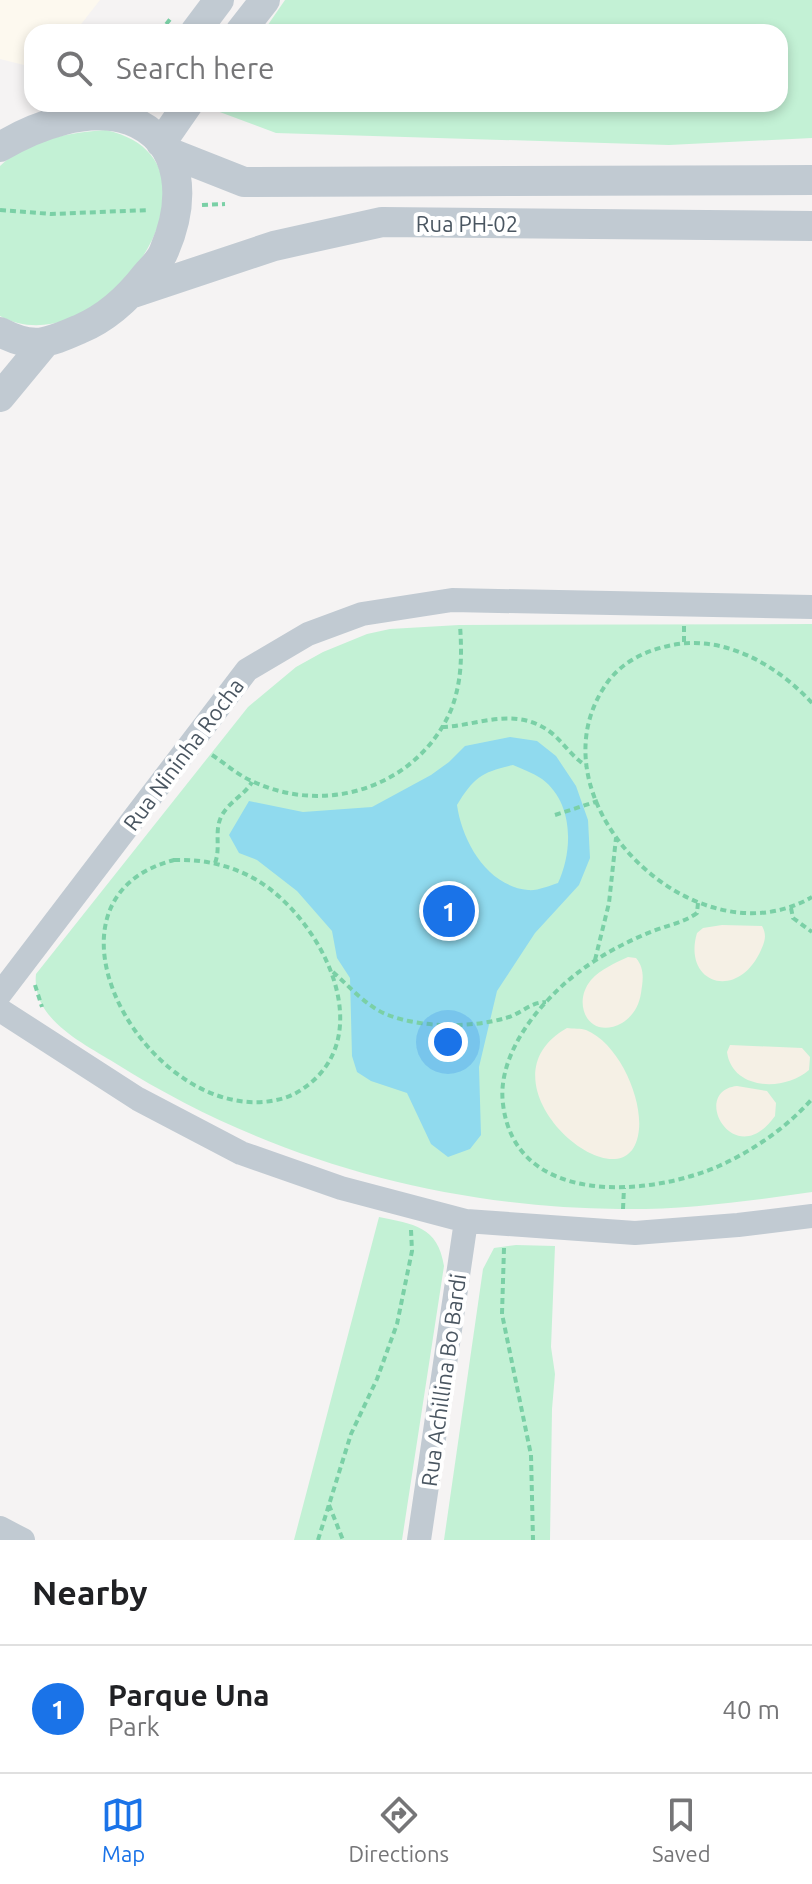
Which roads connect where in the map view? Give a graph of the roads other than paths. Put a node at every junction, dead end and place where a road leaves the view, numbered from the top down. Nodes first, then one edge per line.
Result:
1 (219, 0) edge
2 (265, 0) edge
3 (201, 24) edge
4 (246, 24) edge
5 (107, 112) edge
6 (119, 112) edge
7 (184, 112) edge
8 (0, 147) edge
9 (164, 148) junction
10 (812, 180) edge
11 (812, 226) edge
12 (133, 293) junction
13 (0, 332) edge
14 (43, 345) junction
15 (0, 397) edge
16 (812, 607) edge
17 (0, 994) edge
18 (0, 1010) edge
19 (812, 1216) edge
20 (466, 1221) junction
21 (0, 1528) edge
22 (23, 1540) edge
23 (419, 1540) edge

1 - 3 street
2 - 4 street
5 - 8 street
6 - 9 street, Rua PH-02
7 - 9 street
9 - 10 street, Rua PH-02
9 - 12 street
11 - 12 street, Rua PH-02
12 - 14 street
13 - 14 street
14 - 15 street
16 - 17 street, Rua Nininha Rocha
18 - 20 street
19 - 20 street
20 - 23 street, Rua Achillina Bo Bardi
21 - 22 street

